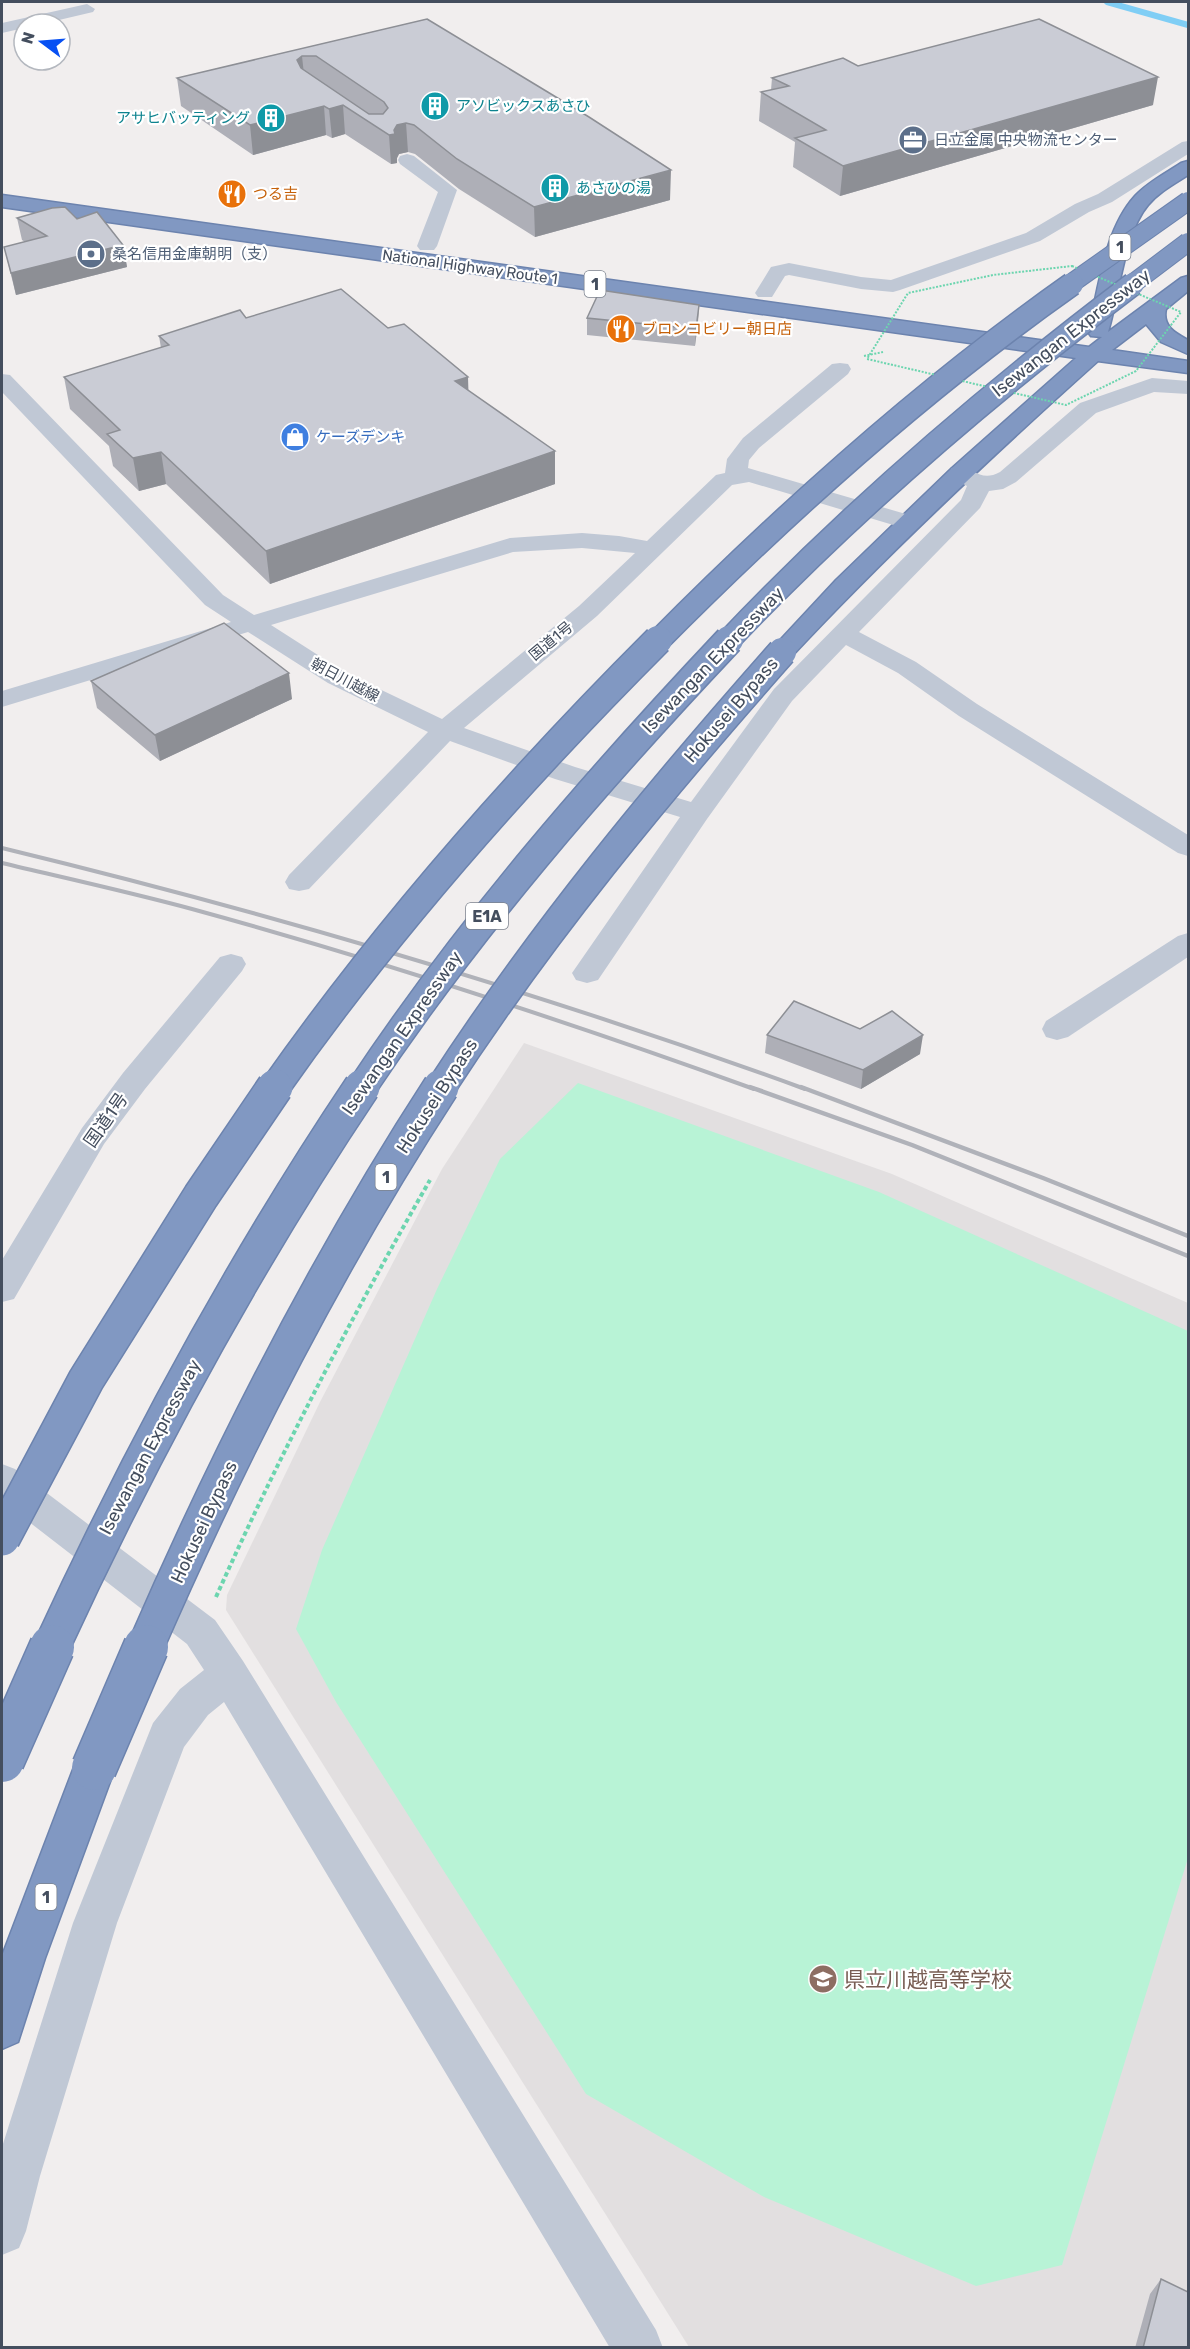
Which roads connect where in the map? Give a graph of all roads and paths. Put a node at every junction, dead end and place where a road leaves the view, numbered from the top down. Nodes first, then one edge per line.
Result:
1 (87, 9) dead end
2 (2, 28) edge
3 (1188, 146) edge
4 (407, 160) dead end
5 (1188, 167) edge
6 (1105, 198) junction
7 (2, 200) edge
8 (1188, 201) edge
9 (1136, 207) junction
10 (1188, 242) edge
11 (427, 246) junction
12 (1188, 282) edge
13 (765, 293) junction
14 (1156, 306) junction
15 (1100, 344) junction
16 (1188, 350) edge
17 (1188, 367) edge
18 (840, 369) dead end
19 (2, 380) edge
20 (1188, 388) edge
21 (735, 476) junction
22 (970, 478) junction
23 (908, 522) junction
24 (652, 550) junction
25 (248, 622) junction
26 (841, 634) junction
27 (2, 699) edge
28 (445, 730) junction
29 (697, 813) junction
30 (1188, 847) edge
31 (299, 882) dead end
32 (1188, 943) edge
33 (231, 964) dead end
34 (587, 973) dead end
35 (1057, 1029) dead end
36 (431, 1177) dead end
37 (2, 1289) edge
38 (2, 1480) edge
39 (2, 1538) edge
40 (201, 1632) junction
41 (229, 1674) junction
42 (2, 1760) edge
43 (2, 2026) edge
44 (2, 2231) edge
45 (638, 2348) edge

1 - 2 street
3 - 6 street
4 - 11 street
5 - 9 highway, 1
6 - 9 street
6 - 13 street
7 - 11 highway, National Highway Route 1 / 1
7 - 15 highway, National Highway Route 1 / 1
8 - 39 highway, Isewangan Expressway, bridge
9 - 15 highway, 1
10 - 42 highway, Isewangan Expressway / E1A, bridge
11 - 13 highway, National Highway Route 1 / 1
12 - 14 highway, Hokusei Bypass / 1
13 - 15 highway, National Highway Route 1 / 1
14 - 15 highway, Hokusei Bypass / 1
14 - 16 highway
15 - 16 highway, National Highway Route 1 / 1
15 - 17 highway, National Highway Route 1 / 1
15 - 22 highway, Hokusei Bypass / 1
18 - 21 street
19 - 25 street, 朝日川越線
20 - 22 street
21 - 23 street
21 - 24 street, 国道1号
22 - 23 highway, Hokusei Bypass / 1
22 - 26 street, 1
23 - 43 highway, Hokusei Bypass / 1, bridge
24 - 25 street
24 - 28 street, 国道1号
25 - 27 street
25 - 28 street, 朝日川越線
26 - 29 street, 1
26 - 30 street
28 - 29 street
28 - 31 street, 国道1号
29 - 34 street, 1
32 - 35 street
33 - 37 street, 国道1号
36 - 40 path
38 - 40 street
40 - 41 street
41 - 44 street
41 - 45 street

